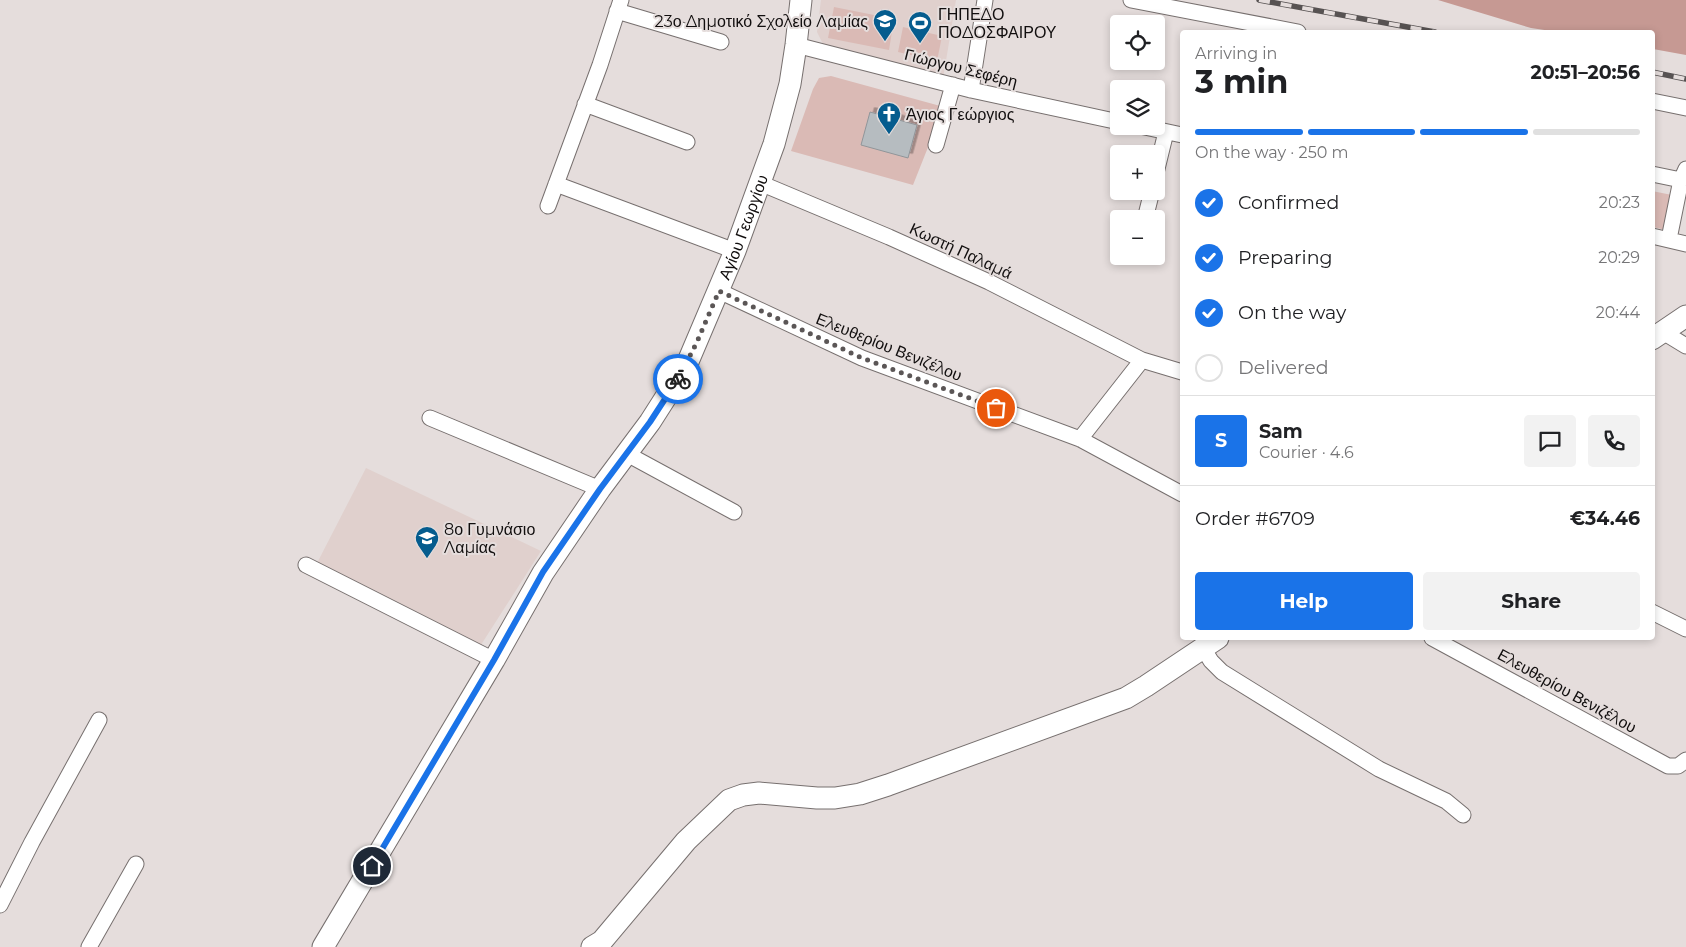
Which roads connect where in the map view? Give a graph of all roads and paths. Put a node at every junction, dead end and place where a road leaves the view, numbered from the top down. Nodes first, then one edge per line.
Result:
1 (801, 0) edge
2 (986, 0) edge
3 (1131, 0) edge
4 (619, 6) edge
5 (1288, 30) edge
6 (721, 42) dead end
7 (796, 45) junction
8 (953, 85) junction
9 (971, 90) junction
10 (1655, 102) edge
11 (585, 104) junction
12 (1686, 108) edge
13 (1110, 120) edge
14 (1166, 132) joint
15 (1180, 135) edge
16 (687, 142) dead end
17 (936, 145) dead end
18 (1163, 145) edge
19 (1655, 174) edge
20 (1684, 174) edge
21 (760, 183) junction
22 (556, 184) junction
23 (548, 206) dead end
24 (1655, 236) edge
25 (1670, 239) junction
26 (1686, 244) edge
27 (734, 251) junction
28 (719, 291) junction
29 (1686, 316) edge
30 (1658, 336) edge
31 (1686, 346) edge
32 (1142, 360) junction
33 (1180, 371) edge
34 (430, 418) dead end
35 (1080, 440) junction
36 (627, 454) junction
37 (600, 489) junction
38 (1180, 493) edge
39 (734, 512) dead end
40 (306, 565) dead end
41 (1655, 614) edge
42 (1686, 629) edge
43 (1436, 640) edge
44 (1210, 643) edge
45 (494, 660) junction
46 (99, 720) dead end
47 (1686, 760) edge
48 (1463, 815) dead end
49 (136, 864) dead end
50 (0, 905) edge
51 (89, 947) edge
52 (323, 947) edge
53 (592, 947) edge

1 - 7 street, Αγίου Γεωργίου
2 - 9 street
3 - 5 street
4 - 6 street
4 - 11 street
7 - 8 street, Γιώργου Σεφέρη
7 - 21 street, Αγίου Γεωργίου
8 - 9 street, Γιώργου Σεφέρη
8 - 17 street
9 - 13 street, Γιώργου Σεφέρη
10 - 12 street
11 - 16 street
11 - 22 street
14 - 15 street
14 - 18 street
19 - 20 street
20 - 25 street
21 - 27 street, Αγίου Γεωργίου
21 - 32 street, Κωστή Παλαμά
22 - 23 street
22 - 27 street
24 - 25 street
25 - 26 street
27 - 28 street, Αγίου Γεωργίου
28 - 35 street, Ελευθερίου Βενιζέλου
28 - 36 street, Αγίου Γεωργίου
29 - 30 street
30 - 31 street
32 - 33 street, Κωστή Παλαμά
32 - 35 street
34 - 37 street
35 - 38 street, Ελευθερίου Βενιζέλου
36 - 37 street, Αγίου Γεωργίου
36 - 39 street
37 - 45 street, Αγίου Γεωργίου
40 - 45 street
41 - 42 street
43 - 47 street, Ελευθερίου Βενιζέλου
44 - 48 street
44 - 53 street
45 - 52 street, Αγίου Γεωργίου
46 - 50 street
49 - 51 street

